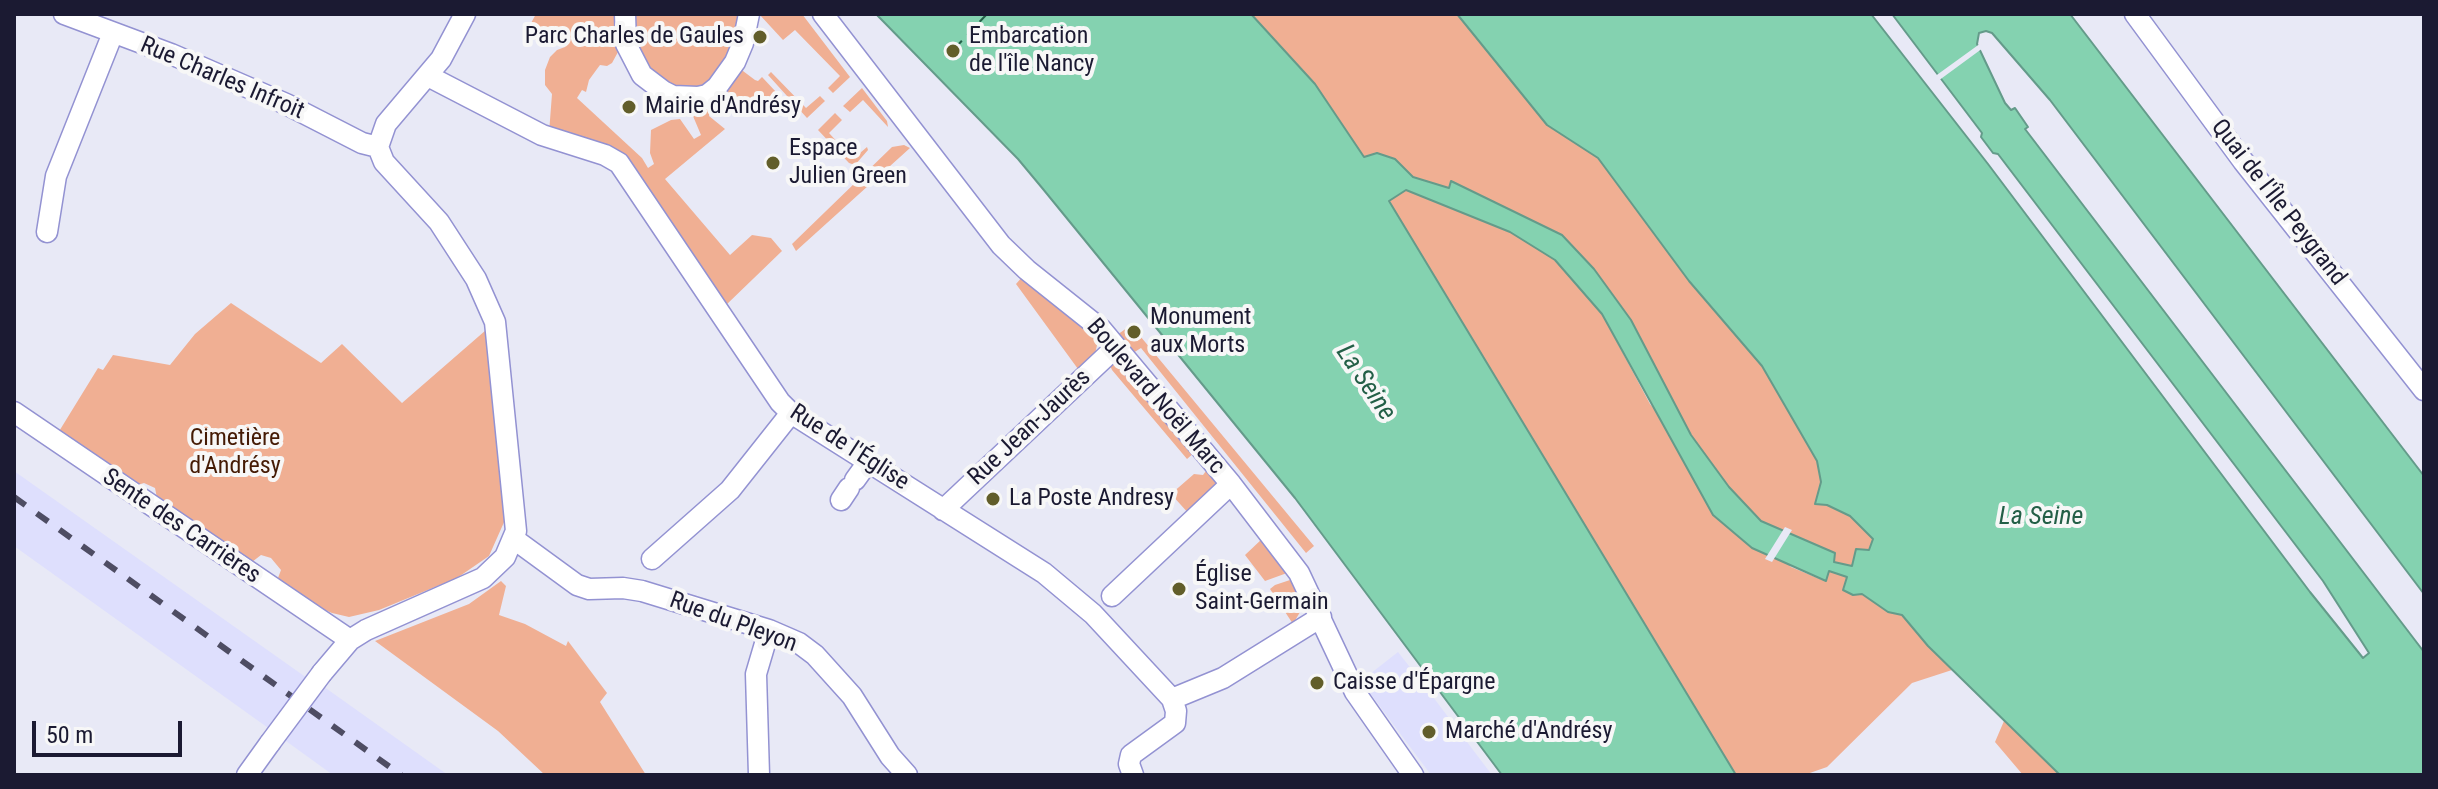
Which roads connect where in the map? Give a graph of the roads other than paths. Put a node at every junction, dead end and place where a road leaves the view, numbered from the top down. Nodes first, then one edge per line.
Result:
1 (64, 14) edge
2 (465, 14) edge
3 (625, 14) edge
4 (749, 14) edge
5 (823, 14) edge
6 (2135, 14) edge
7 (113, 33) junction
8 (428, 76) junction
9 (378, 147) junction
10 (47, 232) dead end
11 (1116, 347) junction
12 (2424, 390) edge
13 (14, 412) edge
14 (791, 413) junction
15 (868, 462) junction
16 (1231, 484) junction
17 (848, 490) dead end
18 (943, 510) junction
19 (514, 539) junction
20 (623, 588) junction
21 (1112, 596) dead end
22 (1321, 617) junction
23 (769, 630) junction
24 (350, 640) junction
25 (1172, 699) junction
26 (247, 775) edge
27 (759, 775) edge
28 (907, 775) edge
29 (1133, 775) edge
30 (1413, 775) edge

1 - 7 street, Rue Charles Infroit
2 - 8 street
3 - 4 street
5 - 11 street, Boulevard Noël Marc
6 - 12 street, Quai de l'Île Peygrand
7 - 9 street, Rue Charles Infroit
7 - 10 street
8 - 9 street
8 - 14 street, Rue de l'Église
9 - 19 street
11 - 16 street, Boulevard Noël Marc
11 - 18 street, Rue Jean-Jaurès
13 - 24 street, Sente des Carrières
14 - 15 street, Rue de l'Église
14 - 20 street
15 - 17 street
15 - 18 street, Rue de l'Église
16 - 21 street
16 - 22 street, Boulevard Noël Marc
18 - 25 street, Rue de l'Église
19 - 20 street, Rue du Pleyon
19 - 24 street
20 - 23 street, Rue du Pleyon
22 - 25 street
22 - 30 street, Boulevard Noël Marc
23 - 27 street
23 - 28 street, Rue du Pleyon
24 - 26 street, bridge
25 - 29 street

